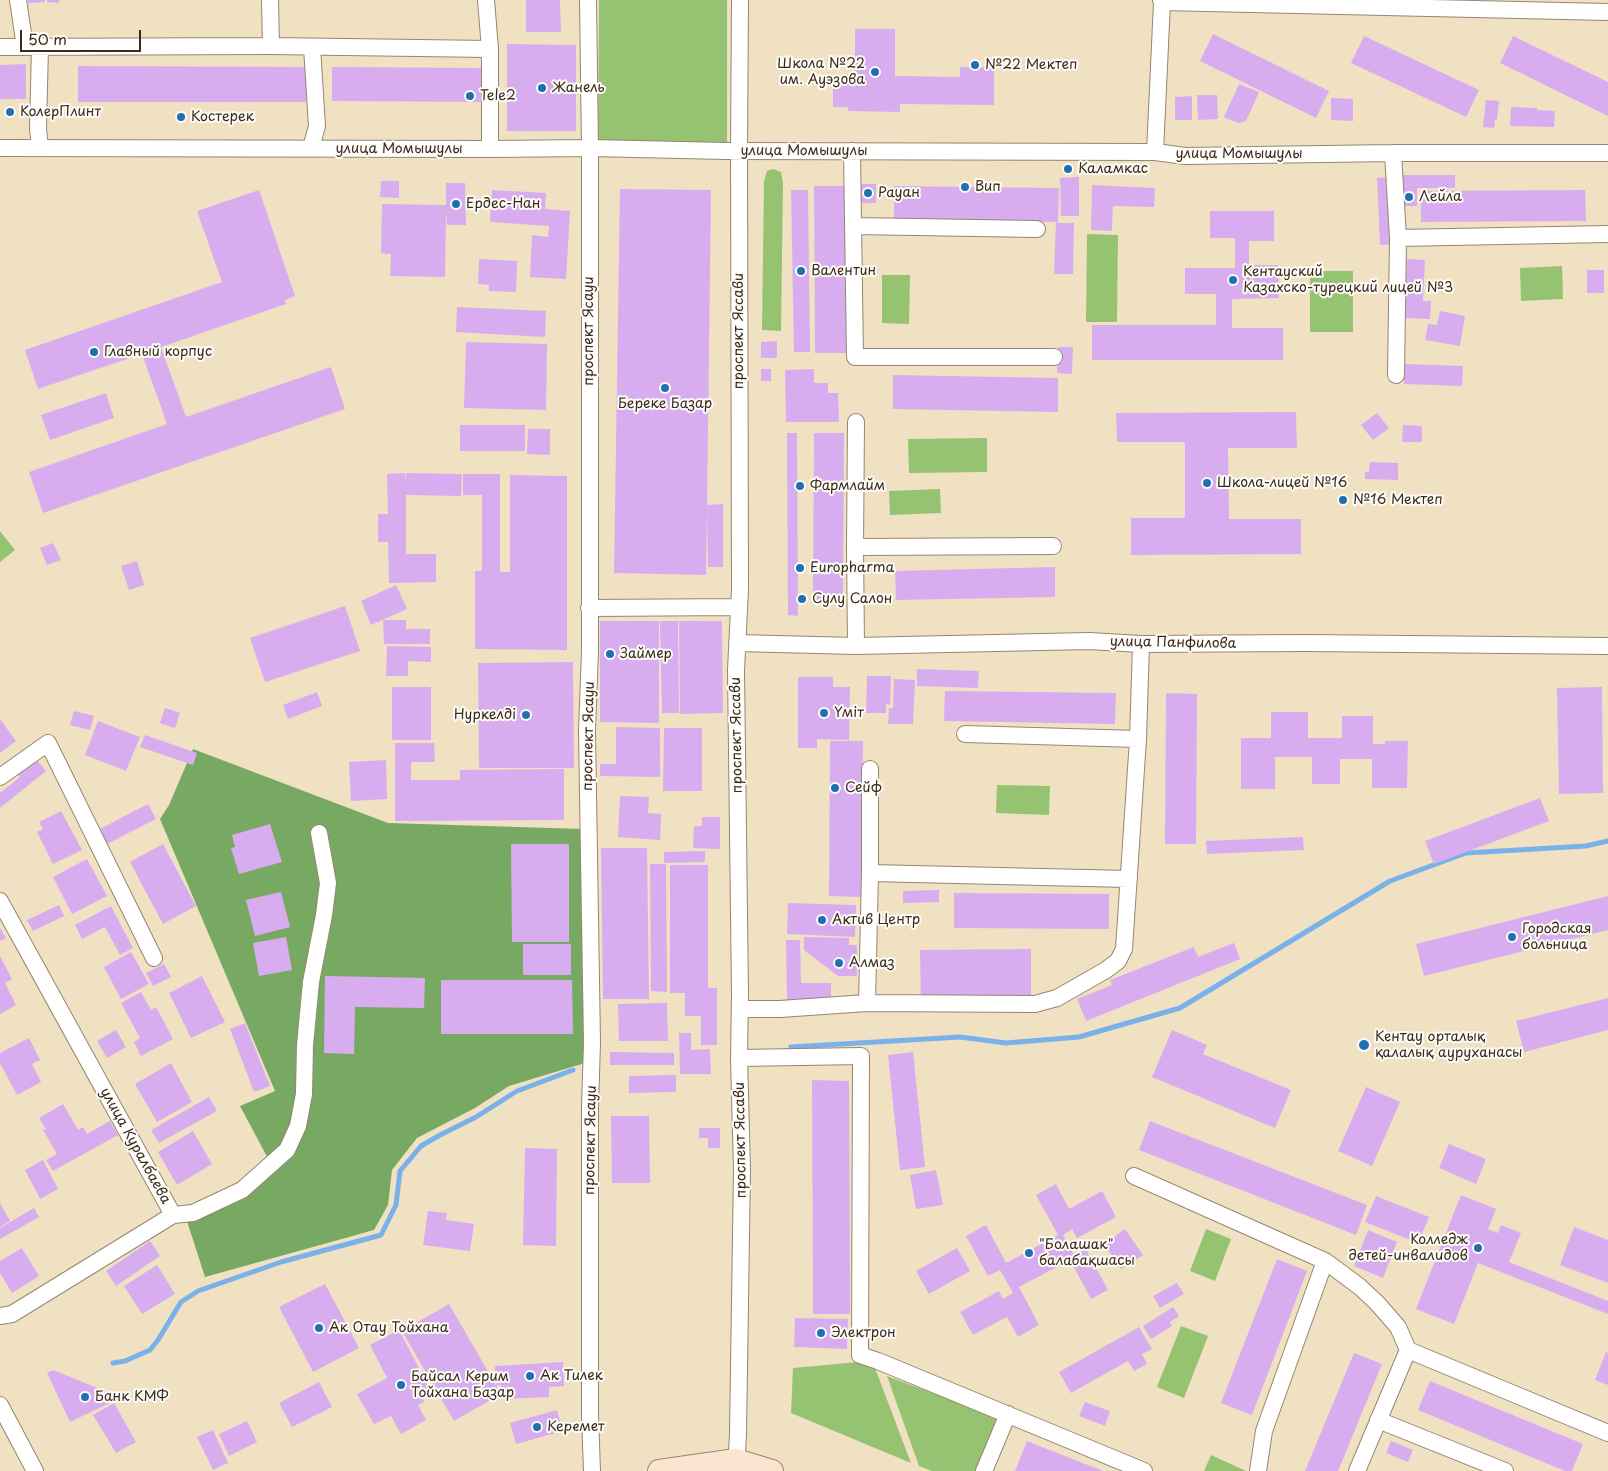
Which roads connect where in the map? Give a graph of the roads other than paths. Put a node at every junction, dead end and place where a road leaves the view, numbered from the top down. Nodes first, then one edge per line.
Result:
1 (18, 0) edge
2 (270, 0) edge
3 (486, 0) edge
4 (588, 0) edge
5 (740, 0) edge
6 (1162, 1) edge
7 (1600, 8) edge
8 (271, 46) junction
9 (0, 47) edge
10 (32, 47) junction
11 (312, 47) junction
12 (490, 49) junction
13 (40, 147) junction
14 (0, 148) edge
15 (311, 148) junction
16 (590, 148) junction
17 (490, 149) junction
18 (739, 150) junction
19 (852, 151) junction
20 (1155, 152) junction
21 (1393, 153) junction
22 (1608, 153) edge
23 (854, 226) junction
24 (1037, 229) dead end
25 (1608, 234) edge
26 (1398, 238) junction
27 (1054, 357) dead end
28 (1396, 375) dead end
29 (856, 422) dead end
30 (1053, 546) dead end
31 (855, 547) junction
32 (739, 607) junction
33 (590, 608) junction
34 (737, 643) junction
35 (1141, 644) junction
36 (856, 646) junction
37 (1608, 646) edge
38 (965, 734) dead end
39 (1138, 739) junction
40 (870, 769) dead end
41 (0, 777) edge
42 (319, 833) dead end
43 (870, 874) junction
44 (1129, 879) junction
45 (0, 902) edge
46 (154, 958) dead end
47 (867, 1004) junction
48 (740, 1009) junction
49 (739, 1058) junction
50 (1134, 1176) dead end
51 (173, 1215) junction
52 (1325, 1261) junction
53 (0, 1316) edge
54 (1408, 1350) junction
55 (0, 1405) edge
56 (1008, 1414) junction
57 (1378, 1420) junction
58 (1608, 1433) edge
59 (736, 1466) edge
60 (35, 1471) edge
61 (592, 1471) edge
62 (658, 1471) edge
63 (772, 1471) edge
64 (984, 1471) edge
65 (1144, 1471) edge
66 (1258, 1471) edge
67 (1357, 1471) edge
68 (1505, 1471) edge

1 - 10 street
2 - 8 street
3 - 12 street
4 - 16 street, проспект Ясауи
5 - 18 street, проспект Яссави
6 - 7 street
6 - 20 street
8 - 10 street
8 - 11 street
9 - 10 street
10 - 13 street
11 - 12 street
11 - 15 street
12 - 17 street
13 - 14 street, улица Момышулы
13 - 15 street, улица Момышулы
15 - 17 street, улица Момышулы
16 - 17 street, улица Момышулы
16 - 18 street, улица Момышулы
16 - 33 street, проспект Ясауи
18 - 19 street, улица Момышулы
18 - 32 street, проспект Яссави
19 - 20 street, улица Момышулы
19 - 23 street
20 - 21 street, улица Момышулы
21 - 22 street, улица Момышулы
21 - 26 street
23 - 24 street
23 - 27 street
25 - 26 street
26 - 28 street
29 - 31 street
30 - 31 street
31 - 36 street
32 - 33 street
32 - 34 street, проспект Яссави
33 - 61 street, проспект Ясауи
34 - 36 street, улица Панфилова
34 - 48 street, проспект Яссави
35 - 36 street, улица Панфилова
35 - 37 street, улица Панфилова
35 - 39 street
38 - 39 street
39 - 44 street
40 - 43 street
41 - 46 street
42 - 51 street
43 - 44 street
43 - 47 street
44 - 47 street
45 - 51 street, улица Куралбаева
47 - 48 street
48 - 49 street, проспект Яссави
49 - 56 street
49 - 59 street, проспект Яссави
50 - 52 street
51 - 53 street, улица Куралбаева
52 - 54 street
52 - 66 street
54 - 57 street
54 - 58 street
55 - 60 street
56 - 64 street
56 - 65 street
57 - 67 street
57 - 68 street
59 - 62 main road
59 - 63 main road

